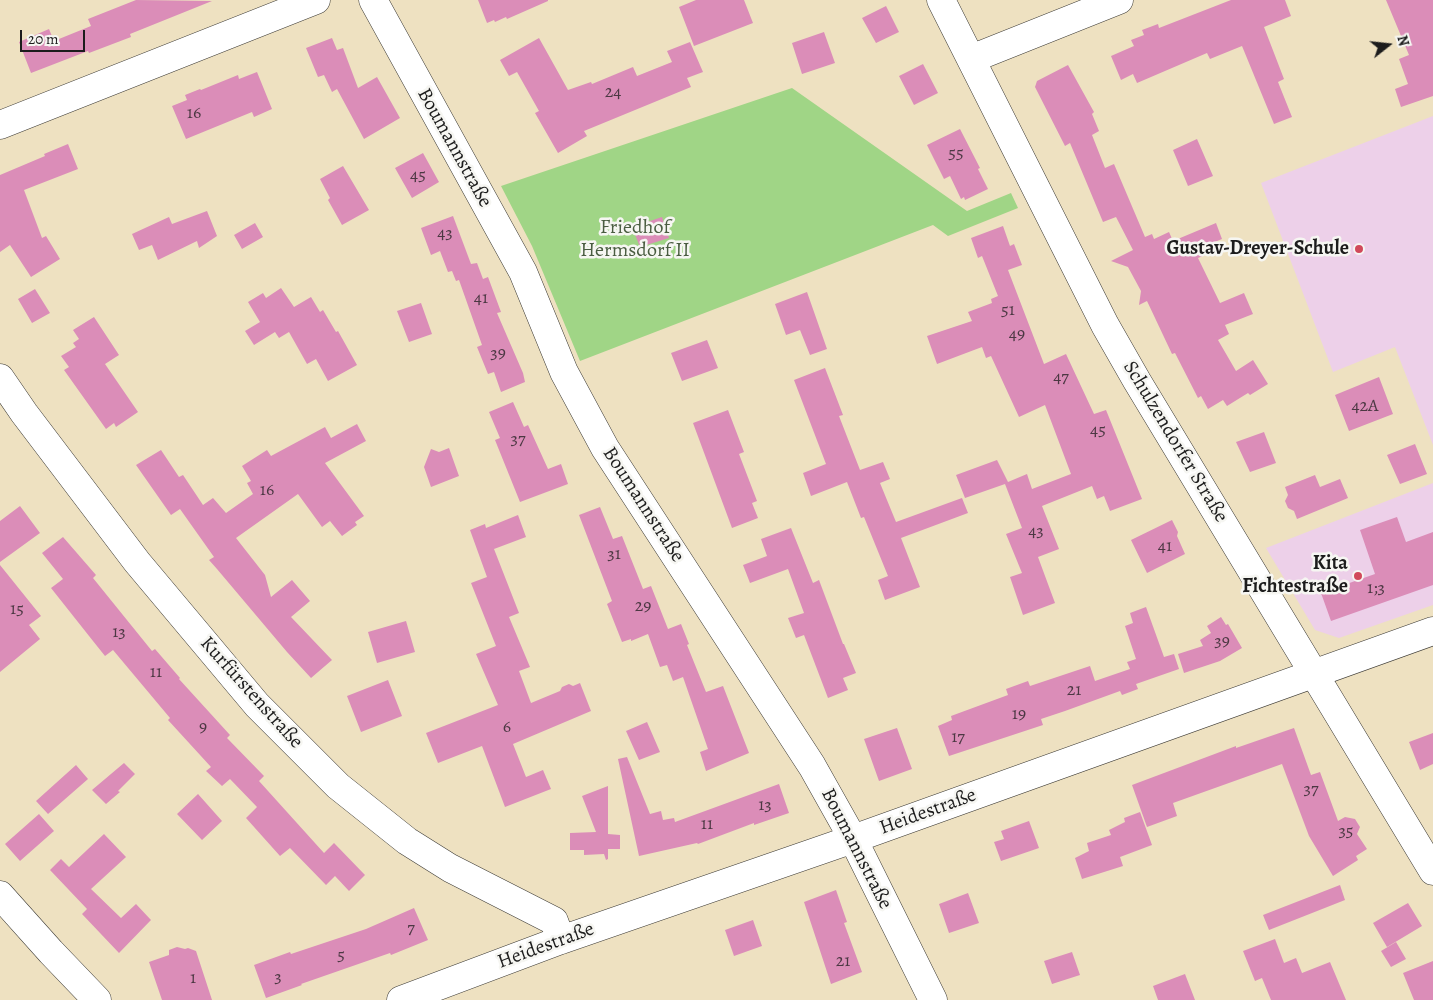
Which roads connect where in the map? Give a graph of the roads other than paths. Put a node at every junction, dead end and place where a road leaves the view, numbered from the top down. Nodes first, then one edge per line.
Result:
1 (316, 0) edge
2 (372, 0) edge
3 (941, 0) edge
4 (1119, 0) edge
5 (971, 58) junction
6 (0, 125) edge
7 (0, 378) edge
8 (1433, 631) edge
9 (1315, 674) junction
10 (853, 839) junction
11 (1433, 871) edge
12 (0, 895) edge
13 (561, 940) junction
14 (97, 1000) edge
15 (400, 1000) edge
16 (933, 1000) edge

1 - 6 street
2 - 10 street, Boumannstraße
3 - 5 street, Schulzendorfer Straße
4 - 5 street
5 - 9 street, Schulzendorfer Straße
7 - 13 street, Kurfürstenstraße
8 - 9 street, Heidestraße
9 - 10 street, Heidestraße
9 - 11 street, Schulzendorfer Straße
10 - 13 street, Heidestraße
10 - 16 street, Boumannstraße
12 - 14 street
13 - 15 street, Heidestraße

